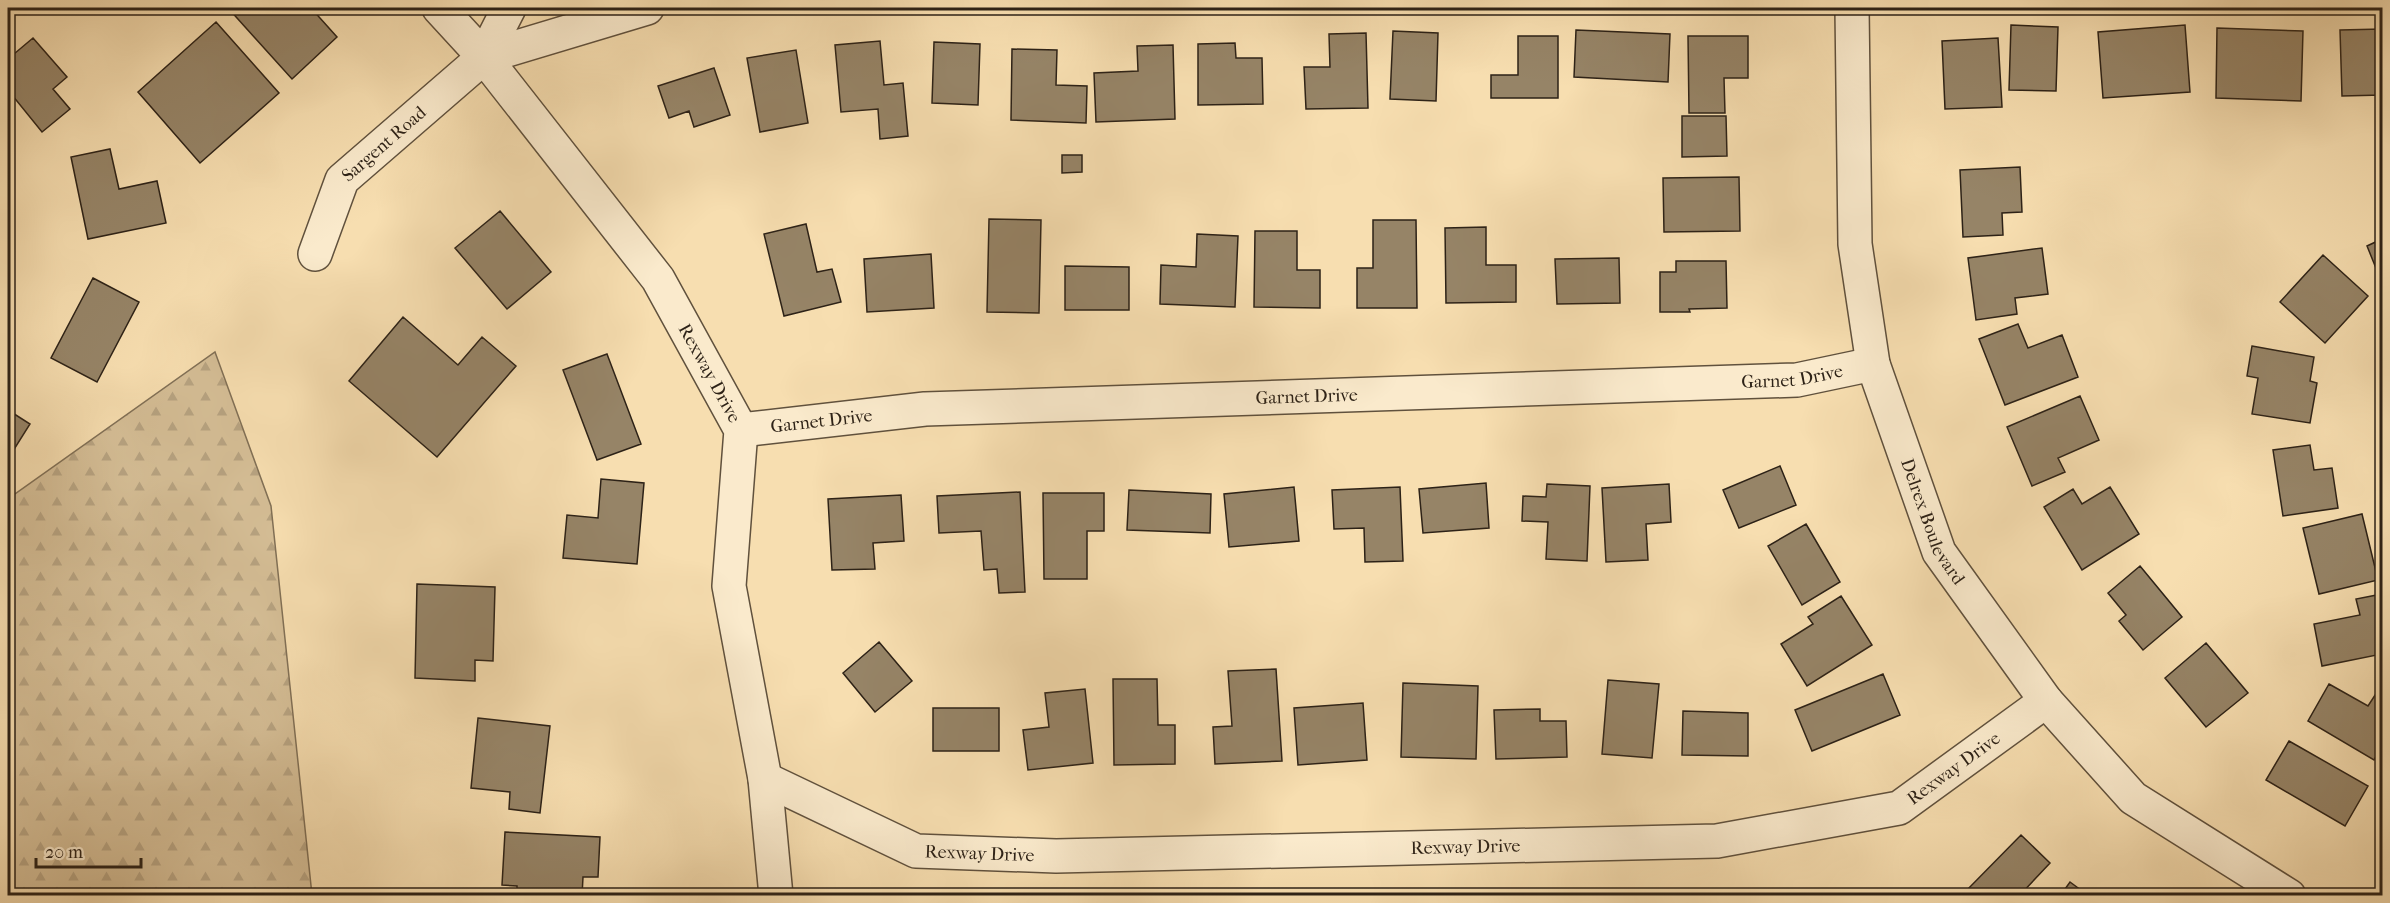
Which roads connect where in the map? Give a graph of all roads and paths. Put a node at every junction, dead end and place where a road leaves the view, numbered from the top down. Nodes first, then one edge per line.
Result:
1 (439, 8) edge
2 (509, 8) edge
3 (647, 8) edge
4 (1852, 8) edge
5 (484, 57) junction
6 (315, 254) dead end
7 (1873, 364) junction
8 (741, 430) junction
9 (2046, 701) junction
10 (765, 779) junction
11 (776, 896) edge
12 (2289, 896) edge

1 - 5 street, Rexway Drive
2 - 5 street, Sargent Road
3 - 5 street, Sargent Road
4 - 7 street, Delrex Boulevard
5 - 6 street, Sargent Road
5 - 8 street, Rexway Drive
7 - 8 street, Garnet Drive
7 - 9 street, Delrex Boulevard
8 - 10 street, Rexway Drive
9 - 10 street, Rexway Drive
9 - 12 street, Delrex Boulevard
10 - 11 street

